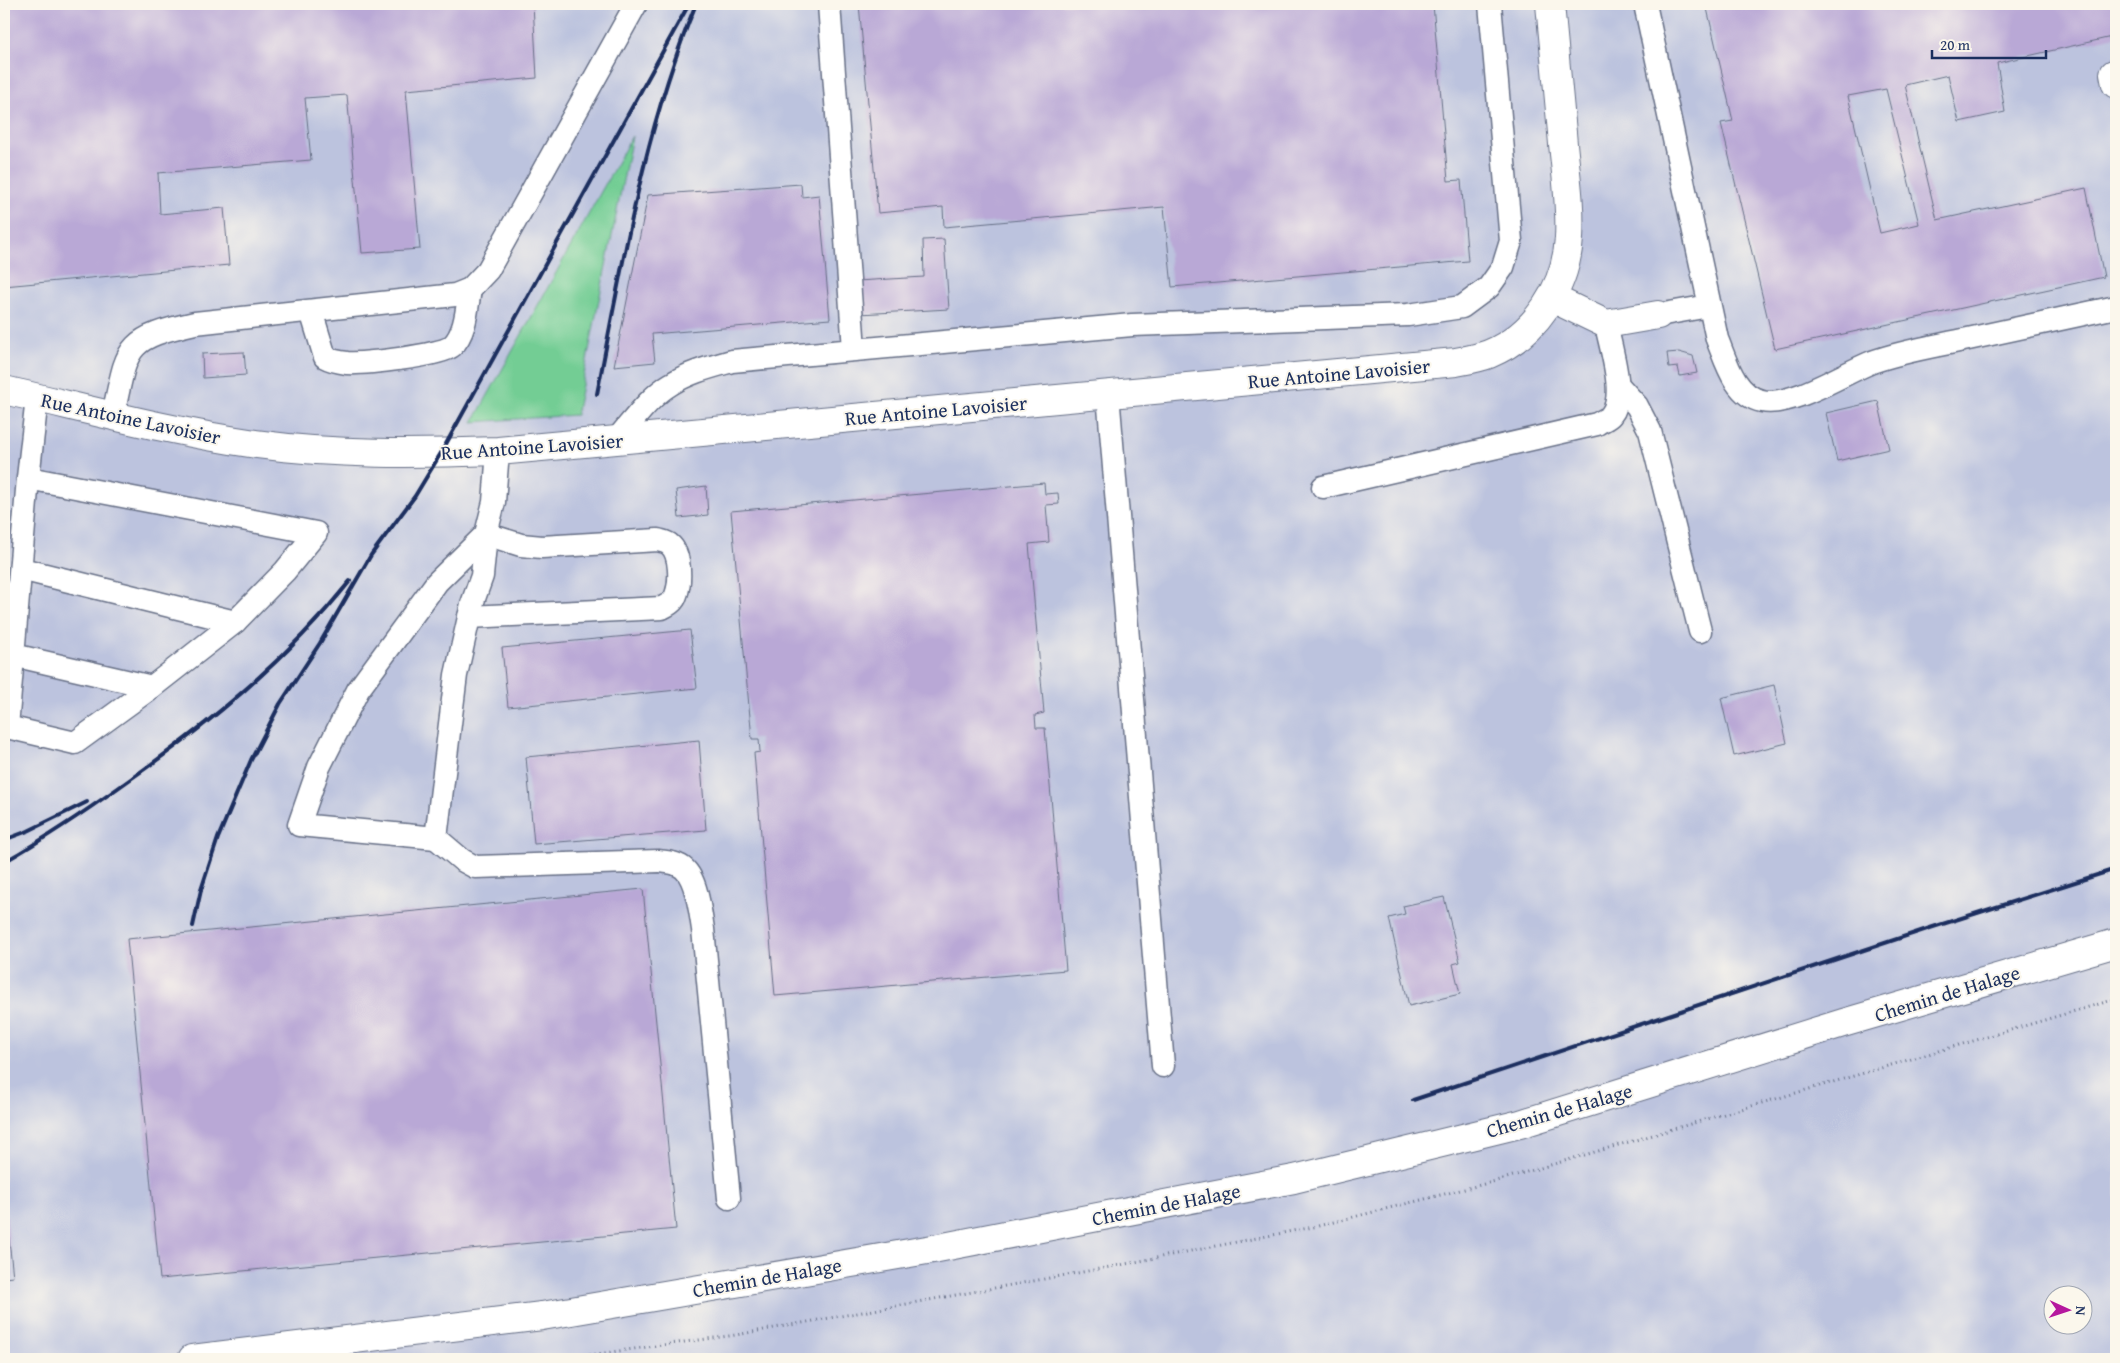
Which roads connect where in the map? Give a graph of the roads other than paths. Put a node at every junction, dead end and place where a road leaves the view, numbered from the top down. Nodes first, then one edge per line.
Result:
1 (636, 4) edge
2 (829, 4) edge
3 (1490, 4) edge
4 (1550, 4) edge
5 (1645, 4) edge
6 (470, 289) junction
7 (1552, 298) junction
8 (1709, 306) junction
9 (2116, 307) edge
10 (311, 310) junction
11 (1658, 315) joint
12 (1606, 324) junction
13 (854, 349) junction
14 (1618, 385) junction
15 (4, 390) edge
16 (1108, 394) junction
17 (37, 398) junction
18 (113, 415) junction
19 (616, 440) junction
20 (498, 452) junction
21 (28, 478) junction
22 (1323, 487) dead end
23 (486, 534) junction
24 (21, 569) junction
25 (469, 617) junction
26 (235, 622) junction
27 (1700, 631) dead end
28 (13, 655) junction
29 (152, 687) junction
30 (436, 838) junction
31 (2116, 943) edge
32 (1163, 1066) dead end
33 (729, 1198) dead end
34 (192, 1359) edge

1 - 6 lane
2 - 13 lane
3 - 13 lane
4 - 7 street, Rue Antoine Lavoisier
5 - 8 lane
6 - 10 lane
6 - 10 lane
7 - 12 street
7 - 16 street, Rue Antoine Lavoisier
8 - 9 lane
8 - 11 lane
10 - 18 lane
11 - 12 street
12 - 14 lane
13 - 19 lane
14 - 22 lane
14 - 27 lane
15 - 17 street, Rue Antoine Lavoisier
16 - 19 street, Rue Antoine Lavoisier
16 - 32 lane
17 - 18 street, Rue Antoine Lavoisier
17 - 21 lane
18 - 20 street, Rue Antoine Lavoisier
19 - 20 street, Rue Antoine Lavoisier
20 - 23 lane
21 - 24 lane
21 - 26 lane
23 - 25 lane
23 - 25 lane
23 - 30 lane
24 - 26 lane
24 - 28 lane
25 - 30 lane
26 - 29 lane
28 - 29 lane
28 - 29 lane
30 - 33 lane
31 - 34 street, Chemin de Halage

